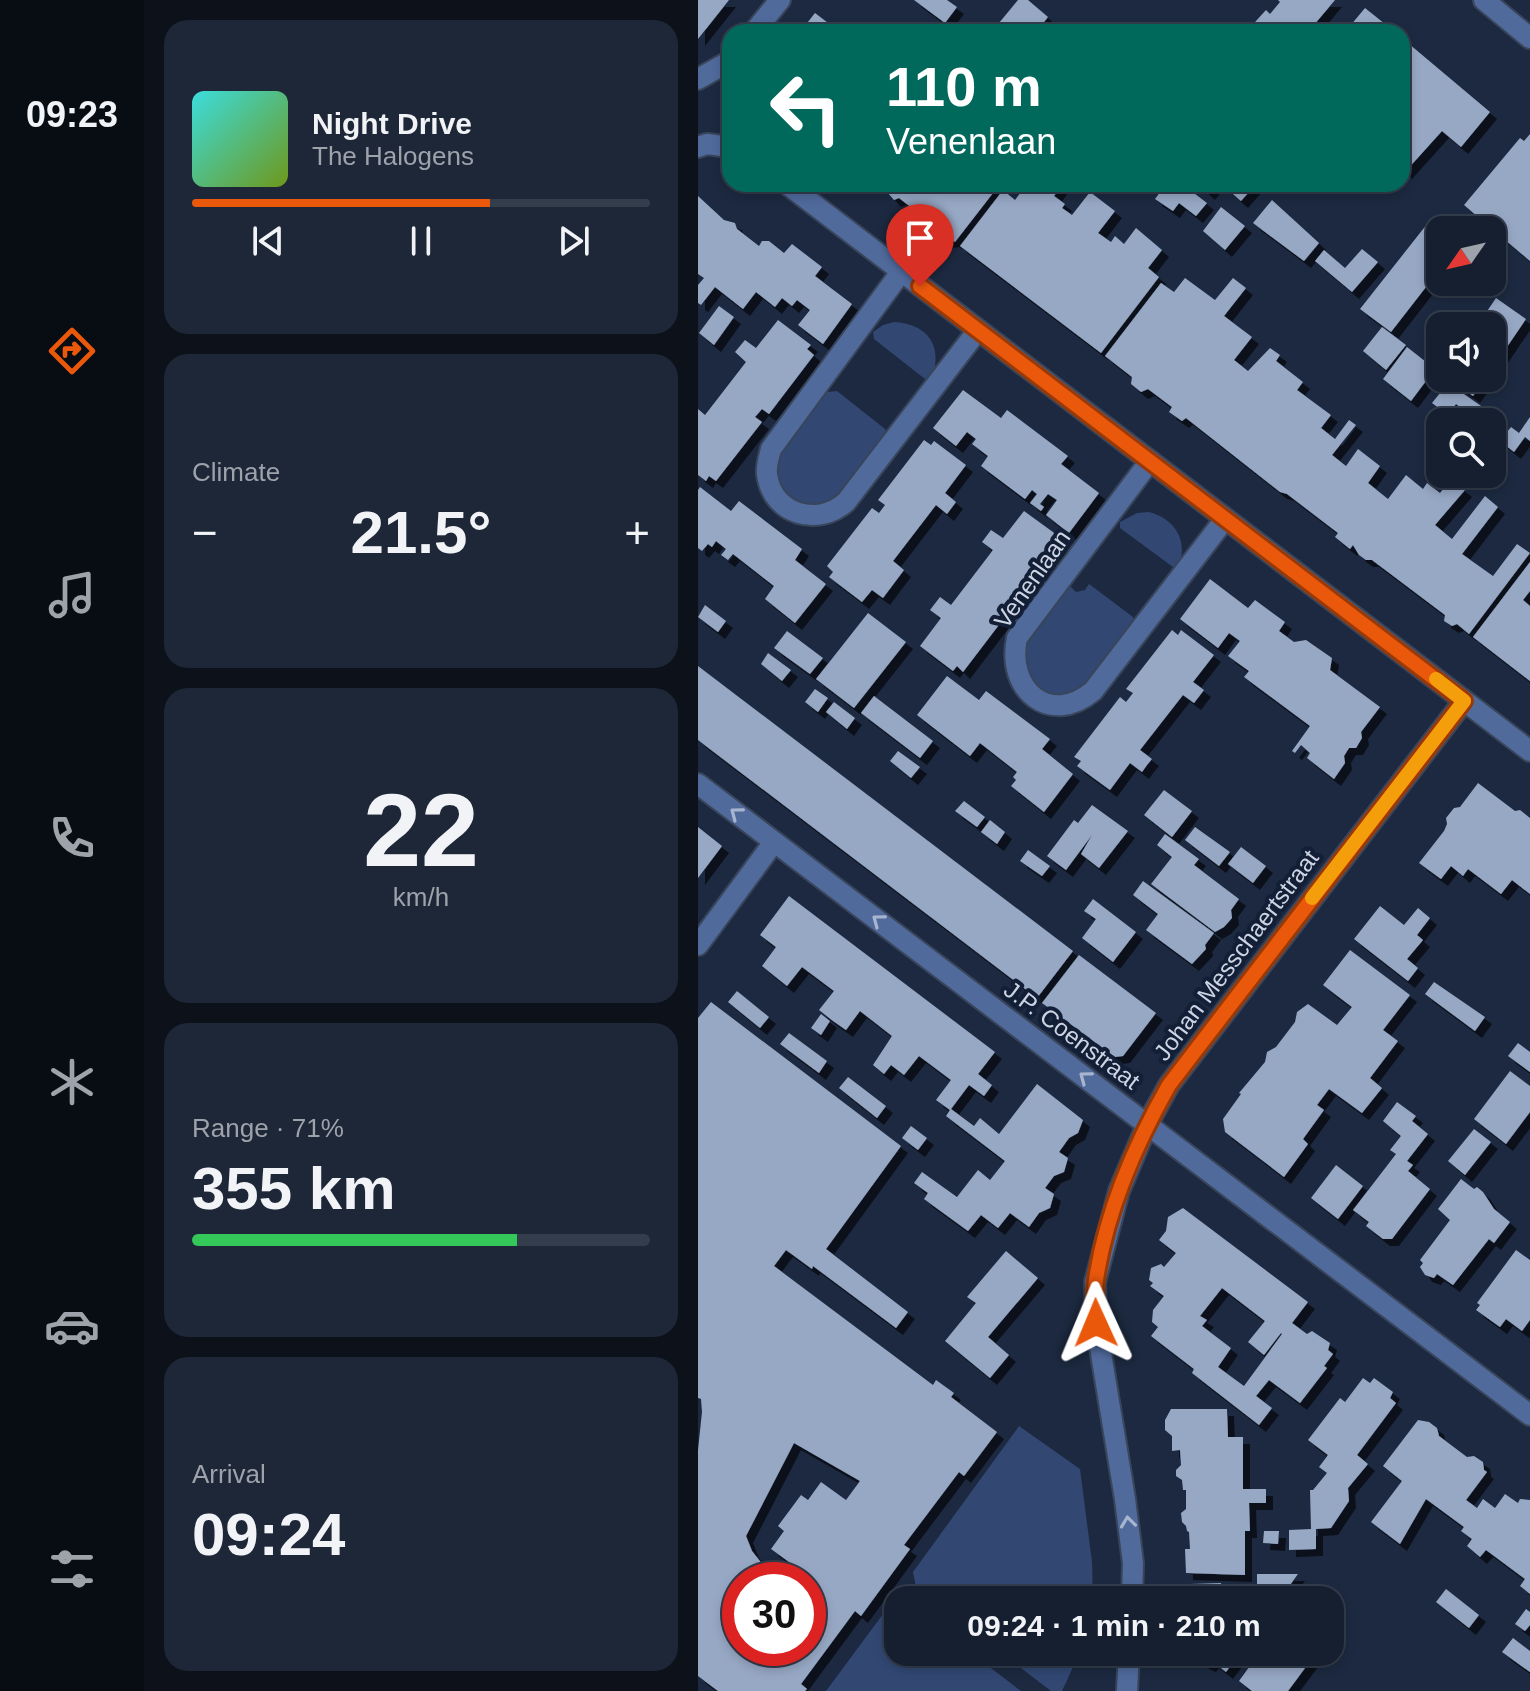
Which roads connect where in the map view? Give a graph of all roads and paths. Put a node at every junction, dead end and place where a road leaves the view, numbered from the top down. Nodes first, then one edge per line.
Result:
1 (780, 0) edge
2 (1484, 0) edge
3 (760, 24) edge
4 (1530, 38) edge
5 (722, 66) edge
6 (698, 79) edge
7 (797, 192) edge
8 (901, 272) junction
9 (978, 330) junction
10 (1150, 461) junction
11 (1225, 519) junction
12 (1464, 701) junction
13 (1530, 751) edge
14 (698, 784) edge
15 (774, 842) junction
16 (698, 945) edge
17 (1147, 1125) junction
18 (1530, 1415) edge
19 (1132, 1586) edge
20 (1128, 1666) edge
21 (1127, 1691) edge

1 - 3 street
2 - 4 street
5 - 6 street
7 - 8 street
8 - 9 street
8 - 9 street
9 - 10 street
10 - 11 street
10 - 11 street, Venenlaan
11 - 12 street
12 - 13 street
12 - 17 street, Johan Messchaertstraat
15 -> 14 street, J.P. Coenstraat
15 - 16 street
17 -> 15 street, J.P. Coenstraat
17 - 18 street, J.P. Coenstraat
19 -> 17 street, Johan Messchaertstraat
20 - 21 street

